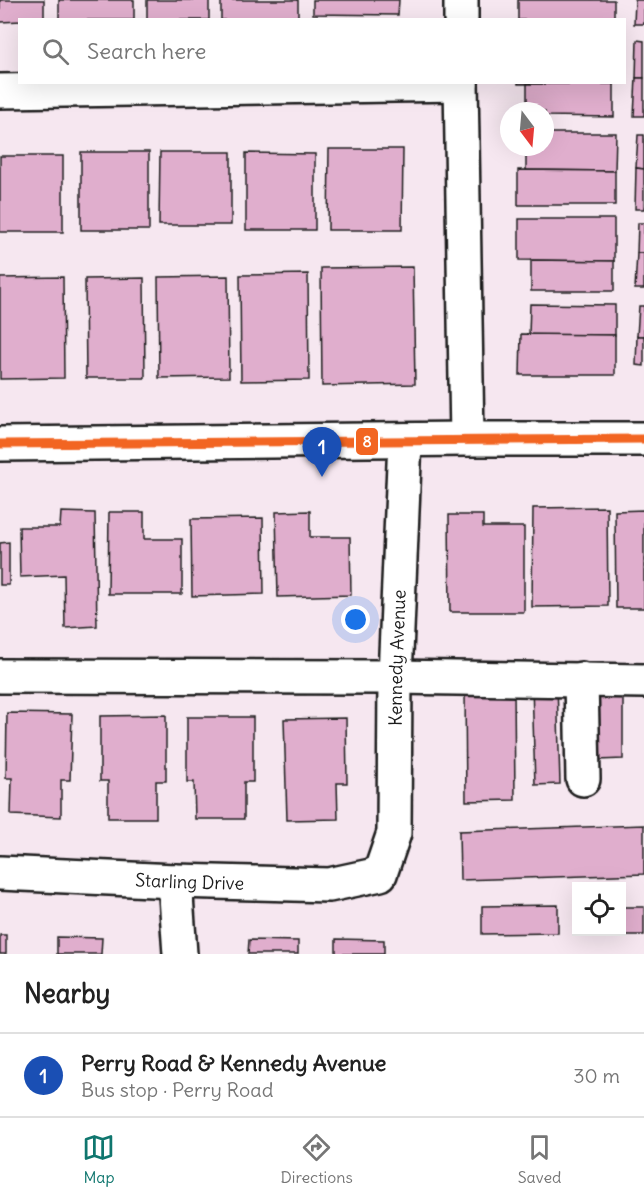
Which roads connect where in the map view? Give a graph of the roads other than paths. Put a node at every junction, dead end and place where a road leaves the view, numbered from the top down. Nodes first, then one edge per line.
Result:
1 (461, 0) edge
2 (461, 18) edge
3 (403, 84) edge
4 (461, 84) edge
5 (0, 91) edge
6 (467, 439) junction
7 (644, 439) edge
8 (405, 440) junction
9 (0, 444) edge
10 (0, 676) edge
11 (395, 676) junction
12 (581, 679) junction
13 (644, 681) edge
14 (583, 779) dead end
15 (0, 873) edge
16 (380, 874) joint
17 (175, 881) junction
18 (180, 954) edge

1 - 2 street
3 - 5 street
4 - 6 street
6 - 7 street
6 - 8 street
8 - 9 street
8 - 11 street, Kennedy Avenue
10 - 11 street
11 - 12 street
11 - 16 street, Kennedy Avenue
12 - 13 street
12 - 14 street
15 - 17 street, Starling Drive
16 - 17 street, Starling Drive
17 - 18 street

